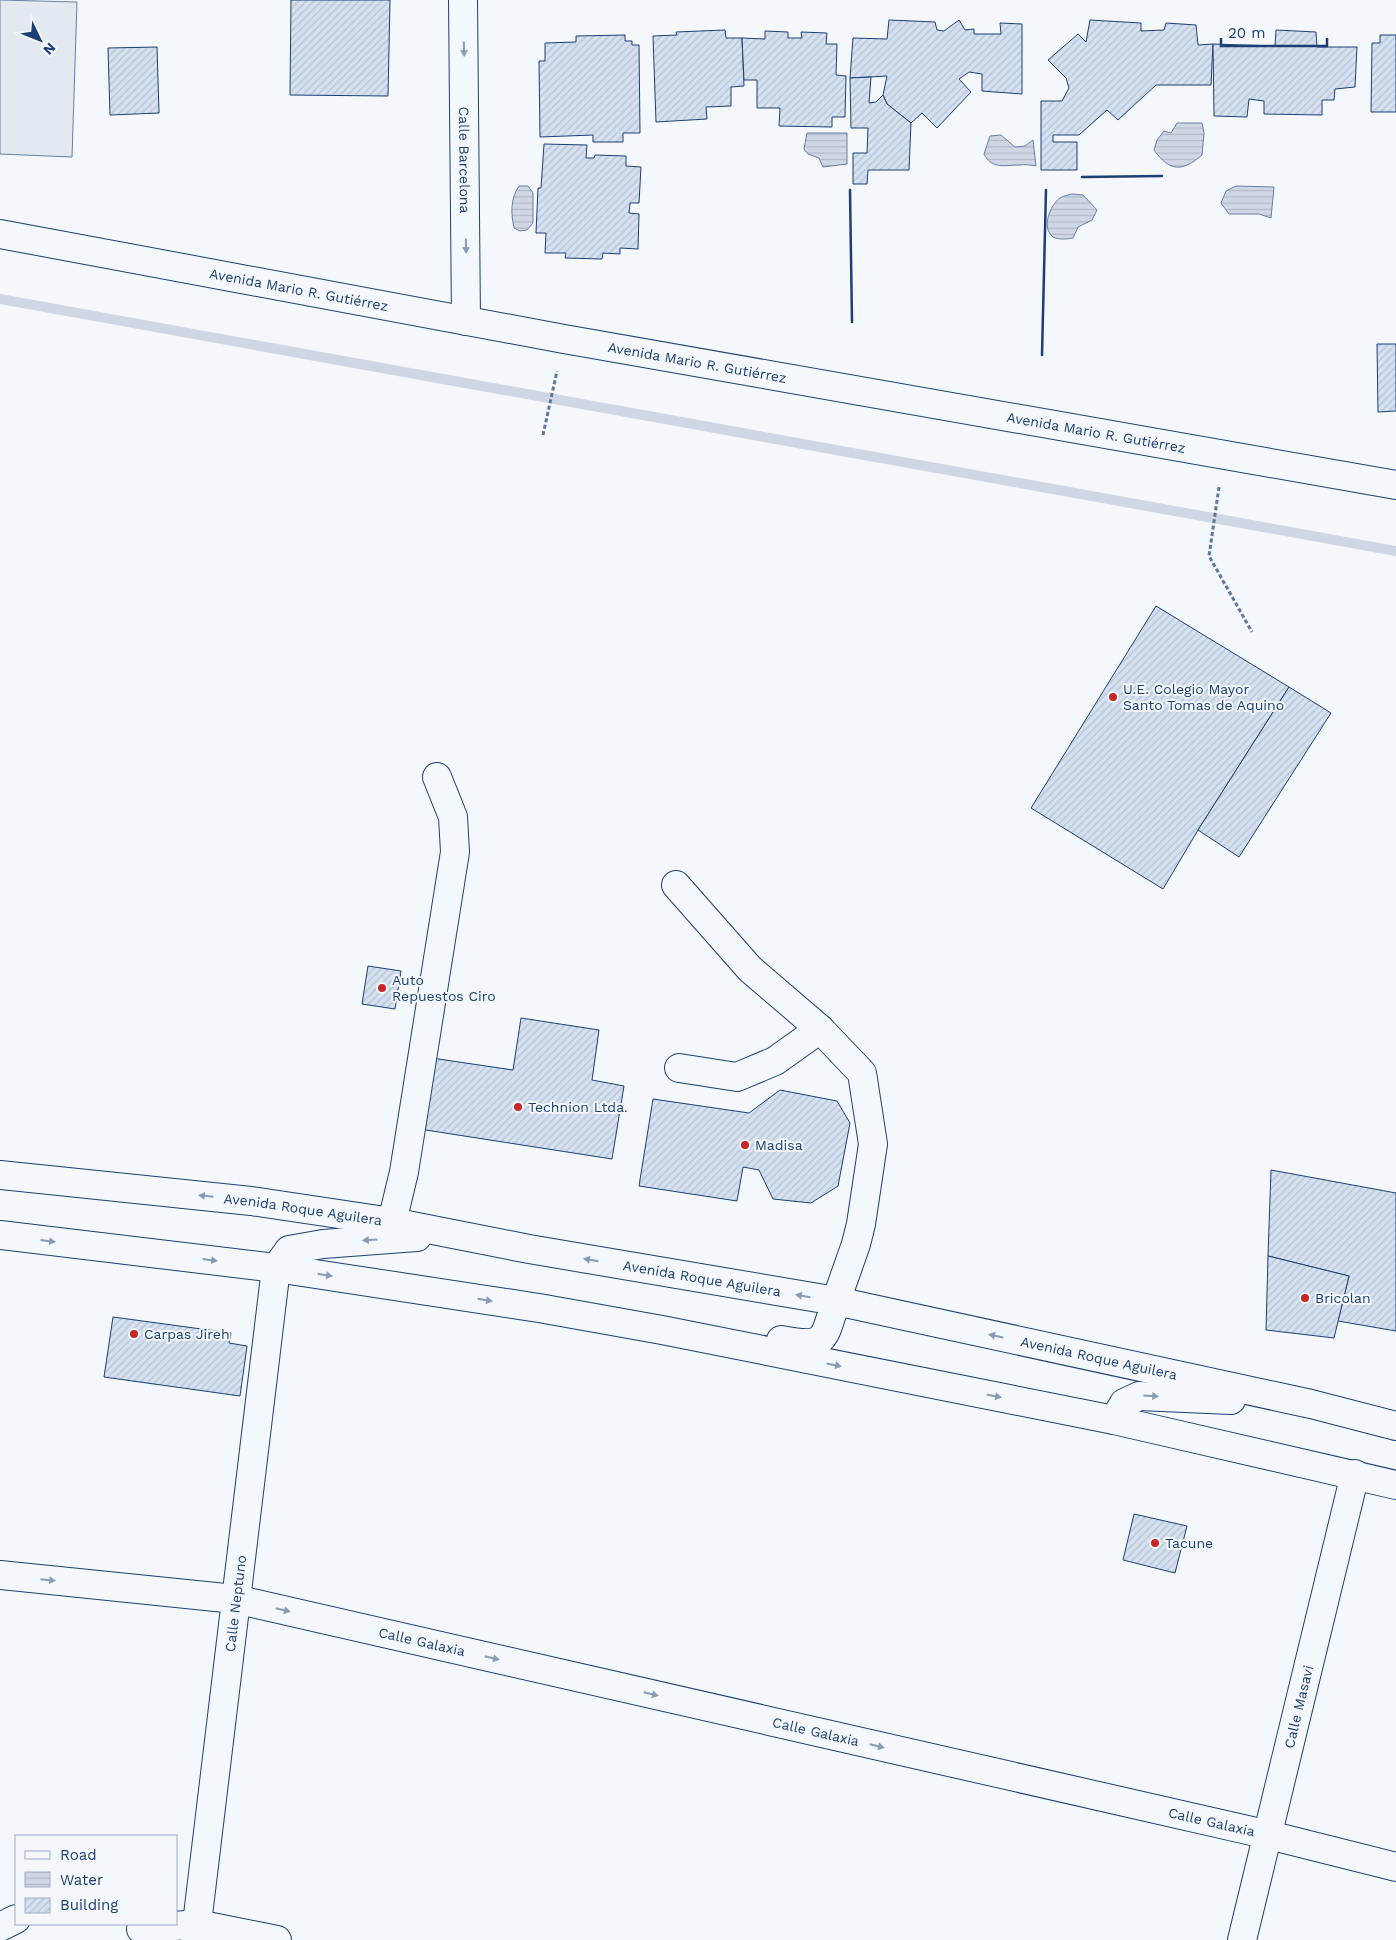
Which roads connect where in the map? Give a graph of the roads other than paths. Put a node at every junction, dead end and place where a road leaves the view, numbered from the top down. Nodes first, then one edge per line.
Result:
1 (464, 0) edge
2 (0, 234) edge
3 (466, 321) junction
4 (1396, 485) edge
5 (437, 777) dead end
6 (676, 885) dead end
7 (820, 1029) junction
8 (679, 1068) dead end
9 (0, 1175) edge
10 (392, 1222) junction
11 (453, 1234) junction
12 (0, 1235) edge
13 (276, 1268) junction
14 (836, 1301) junction
15 (662, 1330) junction
16 (1311, 1404) junction
17 (1114, 1420) junction
18 (1396, 1426) edge
19 (1355, 1474) junction
20 (1396, 1484) edge
21 (0, 1575) edge
22 (235, 1599) junction
23 (1269, 1835) junction
24 (1396, 1867) edge
25 (15, 1920) edge
26 (0, 1928) edge
27 (141, 1931) edge
28 (196, 1932) edge
29 (277, 1940) edge
30 (1242, 1940) edge

1 -> 3 street, Calle Barcelona
2 - 3 street, Avenida Mario R. Gutiérrez
3 - 4 street, Avenida Mario R. Gutiérrez
5 - 10 street
6 - 7 street
7 - 8 street
7 - 14 street
10 -> 9 street, Avenida Roque Aguilera
10 - 11 street, Avenida Roque Aguilera
11 -> 13 street
14 -> 11 street, Avenida Roque Aguilera
12 -> 13 street
13 -> 15 street
13 - 22 street, Calle Neptuno
14 - 15 street
16 -> 14 street, Avenida Roque Aguilera
15 -> 17 street
17 -> 16 street
16 - 18 street, Avenida Roque Aguilera
17 - 19 street
19 - 20 street
19 - 23 street, Calle Masavi
21 -> 22 street, Calle Galaxia
22 -> 23 street, Calle Galaxia
22 - 28 street, Calle Neptuno
23 - 24 street, Calle Galaxia
23 - 30 street, Calle Masavi
25 - 26 street
27 - 28 street
28 - 29 street

